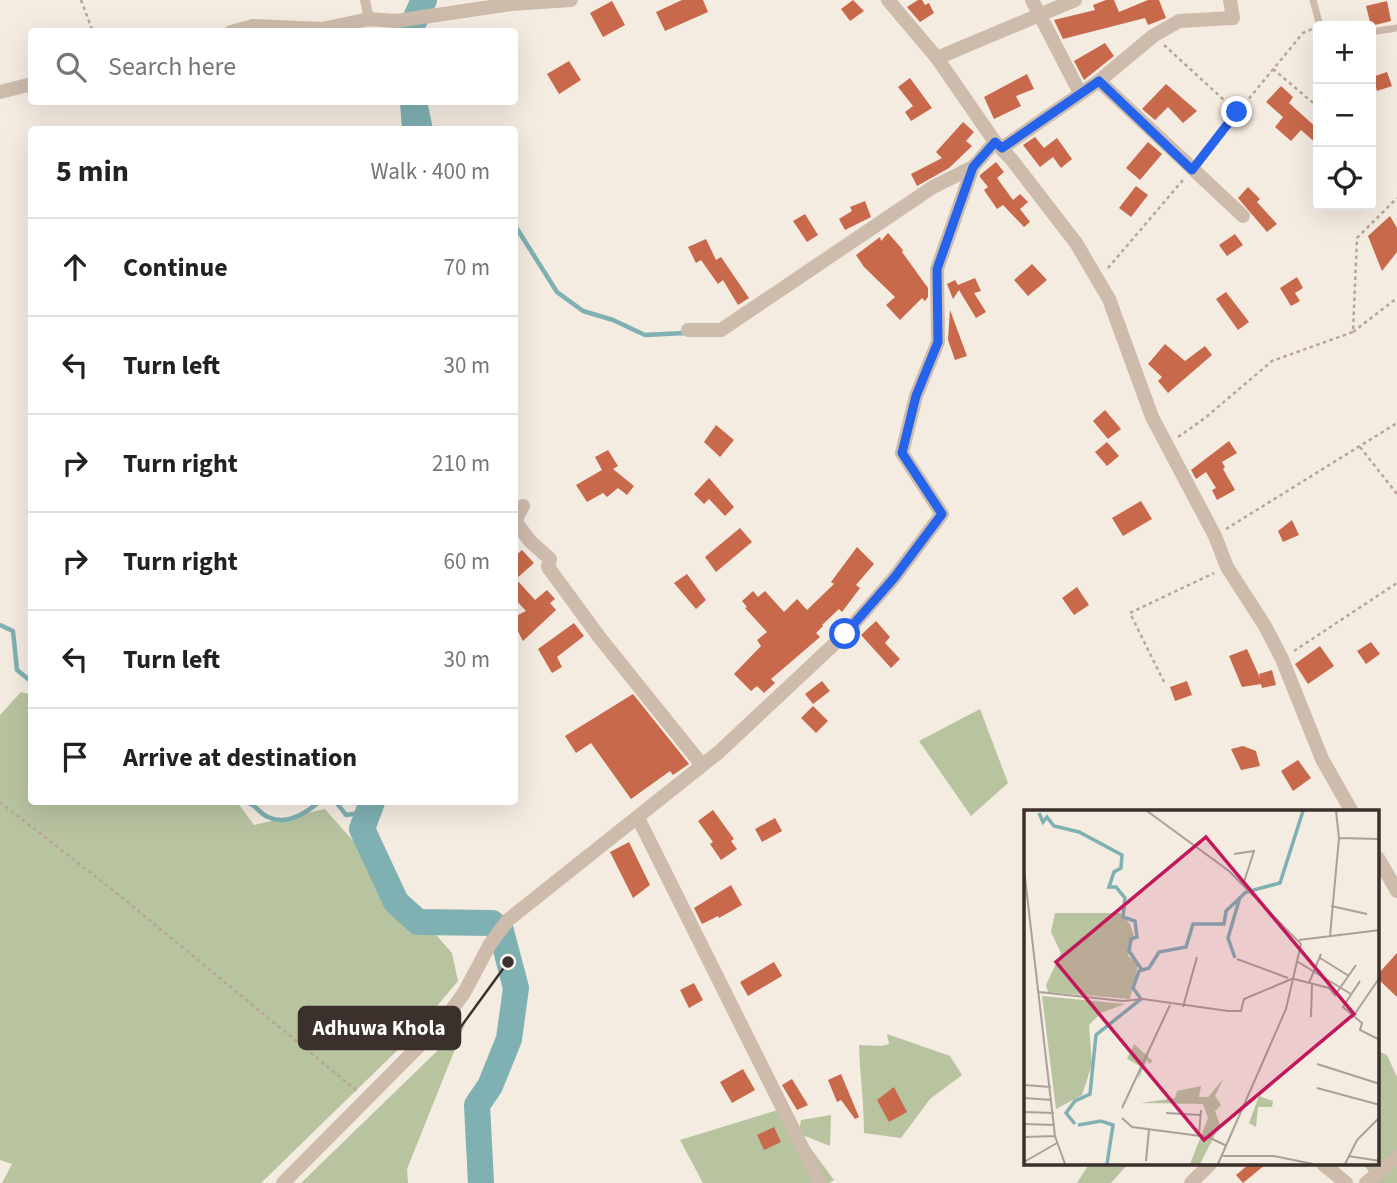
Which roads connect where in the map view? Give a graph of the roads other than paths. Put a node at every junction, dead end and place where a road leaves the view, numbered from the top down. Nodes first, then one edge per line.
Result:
1 (365, 0) edge
2 (571, 0) edge
3 (888, 0) edge
4 (1032, 0) edge
5 (1074, 0) edge
6 (1230, 0) edge
7 (1312, 0) edge
8 (1038, 16) junction
9 (369, 19) junction
10 (1318, 21) edge
11 (246, 28) edge
12 (299, 28) edge
13 (327, 28) edge
14 (1397, 28) edge
15 (1376, 31) edge
16 (937, 58) junction
17 (1099, 81) junction
18 (28, 85) edge
19 (0, 92) edge
20 (1080, 93) junction
21 (998, 145) junction
22 (973, 167) junction
23 (1243, 216) dead end
24 (688, 330) dead end
25 (523, 506) dead end
26 (518, 515) edge
27 (518, 525) edge
28 (702, 765) junction
29 (1351, 810) edge
30 (638, 818) junction
31 (1380, 861) edge
32 (1397, 891) edge
33 (1397, 1157) edge
34 (1208, 1166) edge
35 (1325, 1166) edge
36 (283, 1183) edge
37 (820, 1183) edge
38 (1191, 1183) edge
39 (1346, 1183) edge
40 (1366, 1183) edge

1 - 9 street
2 - 9 street
3 - 16 street
4 - 8 street
5 - 8 street
6 - 17 street
7 - 10 lane
8 - 16 street
8 - 20 street
9 - 13 street
11 - 12 street
14 - 15 lane
16 - 21 street
17 - 20 street
17 - 23 street
18 - 19 street
20 - 21 street
21 - 22 street
21 - 29 street
22 - 24 street
22 - 28 street
25 - 26 street
27 - 28 street
28 - 30 street
30 - 36 street
30 - 37 street
31 - 32 street
33 - 40 street
34 - 38 street
35 - 39 street

